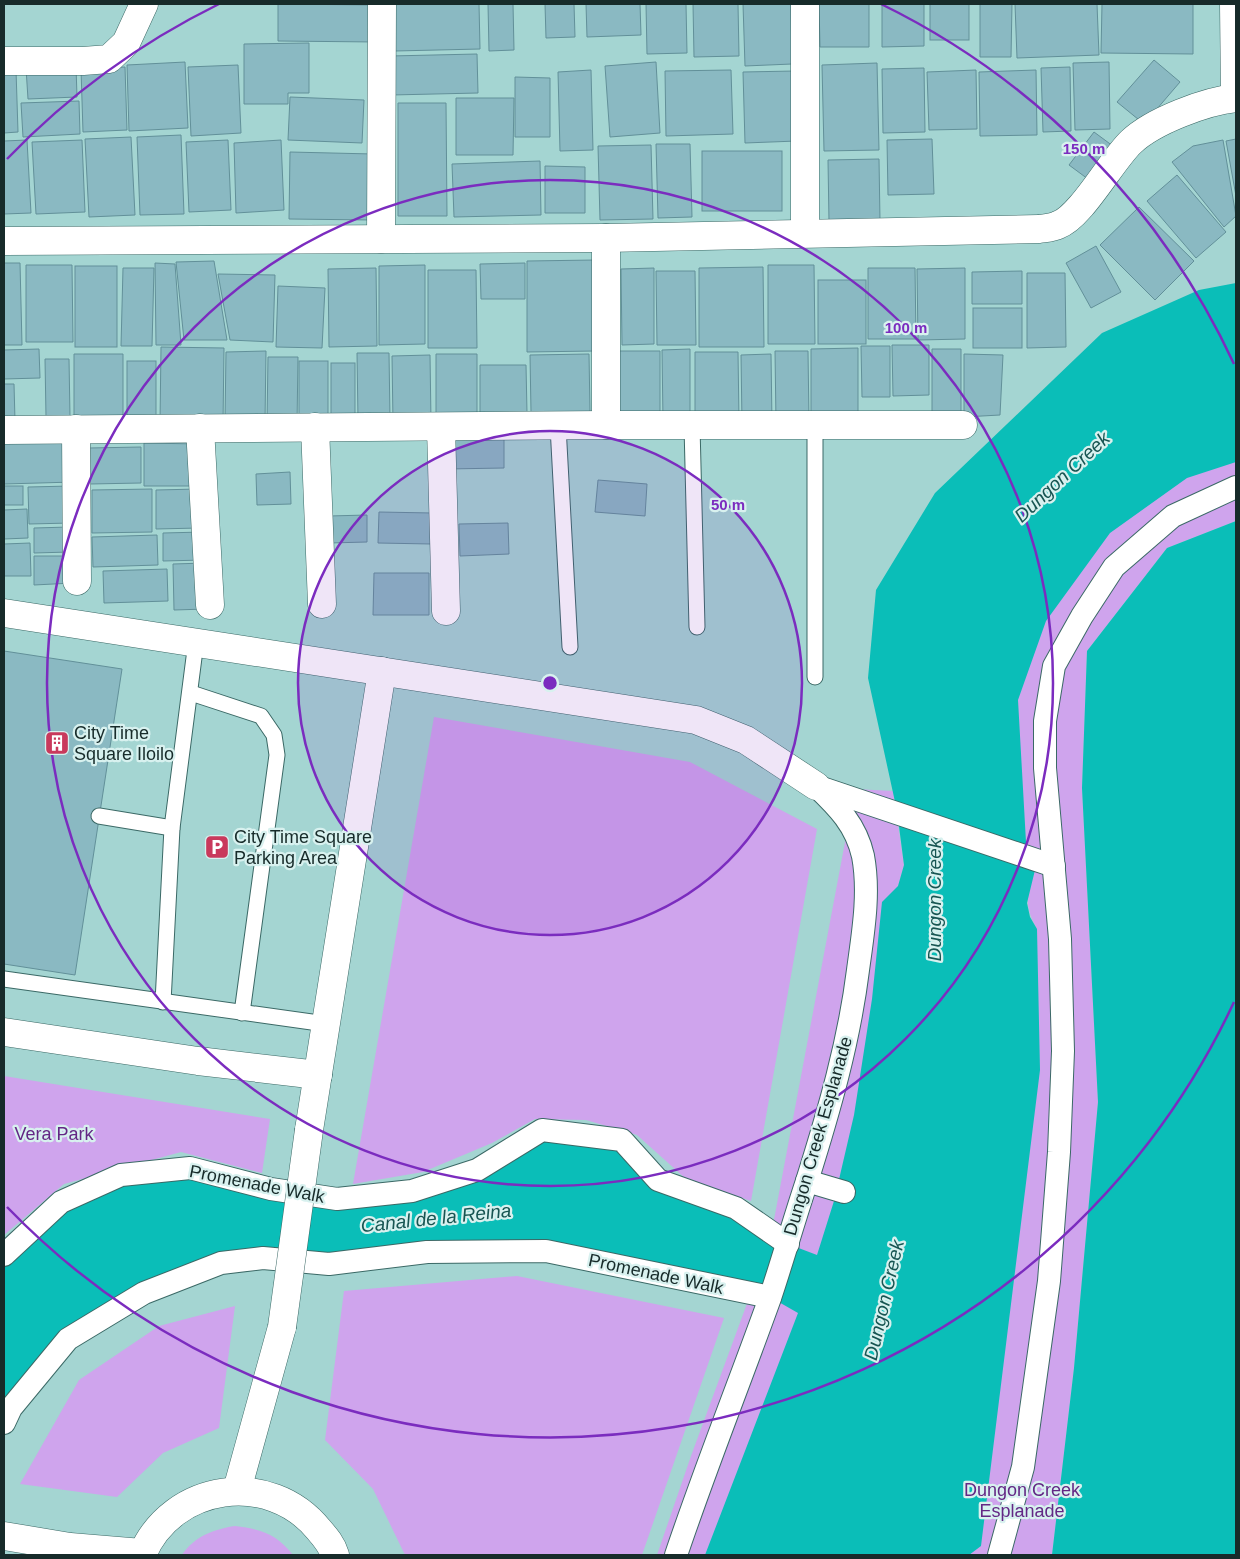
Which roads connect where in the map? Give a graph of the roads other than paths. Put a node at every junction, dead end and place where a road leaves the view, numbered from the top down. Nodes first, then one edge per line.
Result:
1 (144, 4) edge
2 (382, 4) edge
3 (805, 4) edge
4 (1234, 4) edge
5 (4, 61) edge
6 (1235, 98) edge
7 (804, 233) junction
8 (606, 238) junction
9 (381, 239) junction
10 (4, 241) edge
11 (606, 425) junction
12 (963, 425) dead end
13 (441, 426) junction
14 (558, 426) junction
15 (692, 426) junction
16 (814, 426) junction
17 (315, 427) junction
18 (200, 428) junction
19 (76, 429) junction
20 (4, 430) edge
21 (1236, 487) edge
22 (77, 581) dead end
23 (322, 604) dead end
24 (210, 605) dead end
25 (446, 611) dead end
26 (4, 613) edge
27 (698, 627) dead end
28 (196, 642) junction
29 (570, 647) dead end
30 (382, 671) junction
31 (815, 677) dead end
32 (190, 693) junction
33 (816, 786) junction
34 (99, 816) dead end
35 (172, 828) junction
36 (1054, 866) junction
37 (4, 979) edge
38 (163, 1002) junction
39 (242, 1013) junction
40 (326, 1024) junction
41 (4, 1032) edge
42 (318, 1075) junction
43 (807, 1181) junction
44 (844, 1192) dead end
45 (788, 1244) junction
46 (4, 1255) edge
47 (770, 1297) junction
48 (4, 1423) edge
49 (237, 1490) junction
50 (4, 1536) edge
51 (142, 1554) edge
52 (335, 1555) edge
53 (676, 1555) edge
54 (1000, 1555) edge

1 - 5 street
2 - 9 street
3 - 7 street
4 - 6 street
6 - 7 street
7 - 8 street
8 - 9 street
8 - 11 street
9 - 10 street
11 - 14 street
11 - 15 street
12 - 16 street
13 - 14 street
13 - 17 street
13 - 25 street
14 - 29 lane
15 - 16 street
15 - 27 lane
16 - 31 lane
17 - 18 street
17 - 23 street
18 - 19 street
18 - 24 street
19 - 20 street
19 - 22 street
21 - 36 street
26 - 28 street
28 - 30 street
28 - 32 lane
30 - 33 street
30 - 40 street
32 - 35 lane
32 - 39 lane
33 - 36 street
33 - 43 street, Dungon Creek Esplanade
34 - 35 lane
35 - 38 lane
36 - 54 street
37 - 38 lane
38 - 39 lane
39 - 40 lane
40 - 42 street
41 - 42 street
42 - 49 street, bridge
43 - 44 street
43 - 45 street, Dungon Creek Esplanade
45 - 46 street, Promenade Walk
45 - 47 street, Dungon Creek Esplanade
47 - 48 street, Promenade Walk
47 - 53 street, Dungon Creek Esplanade
49 - 51 street
49 - 52 street
50 - 51 street

